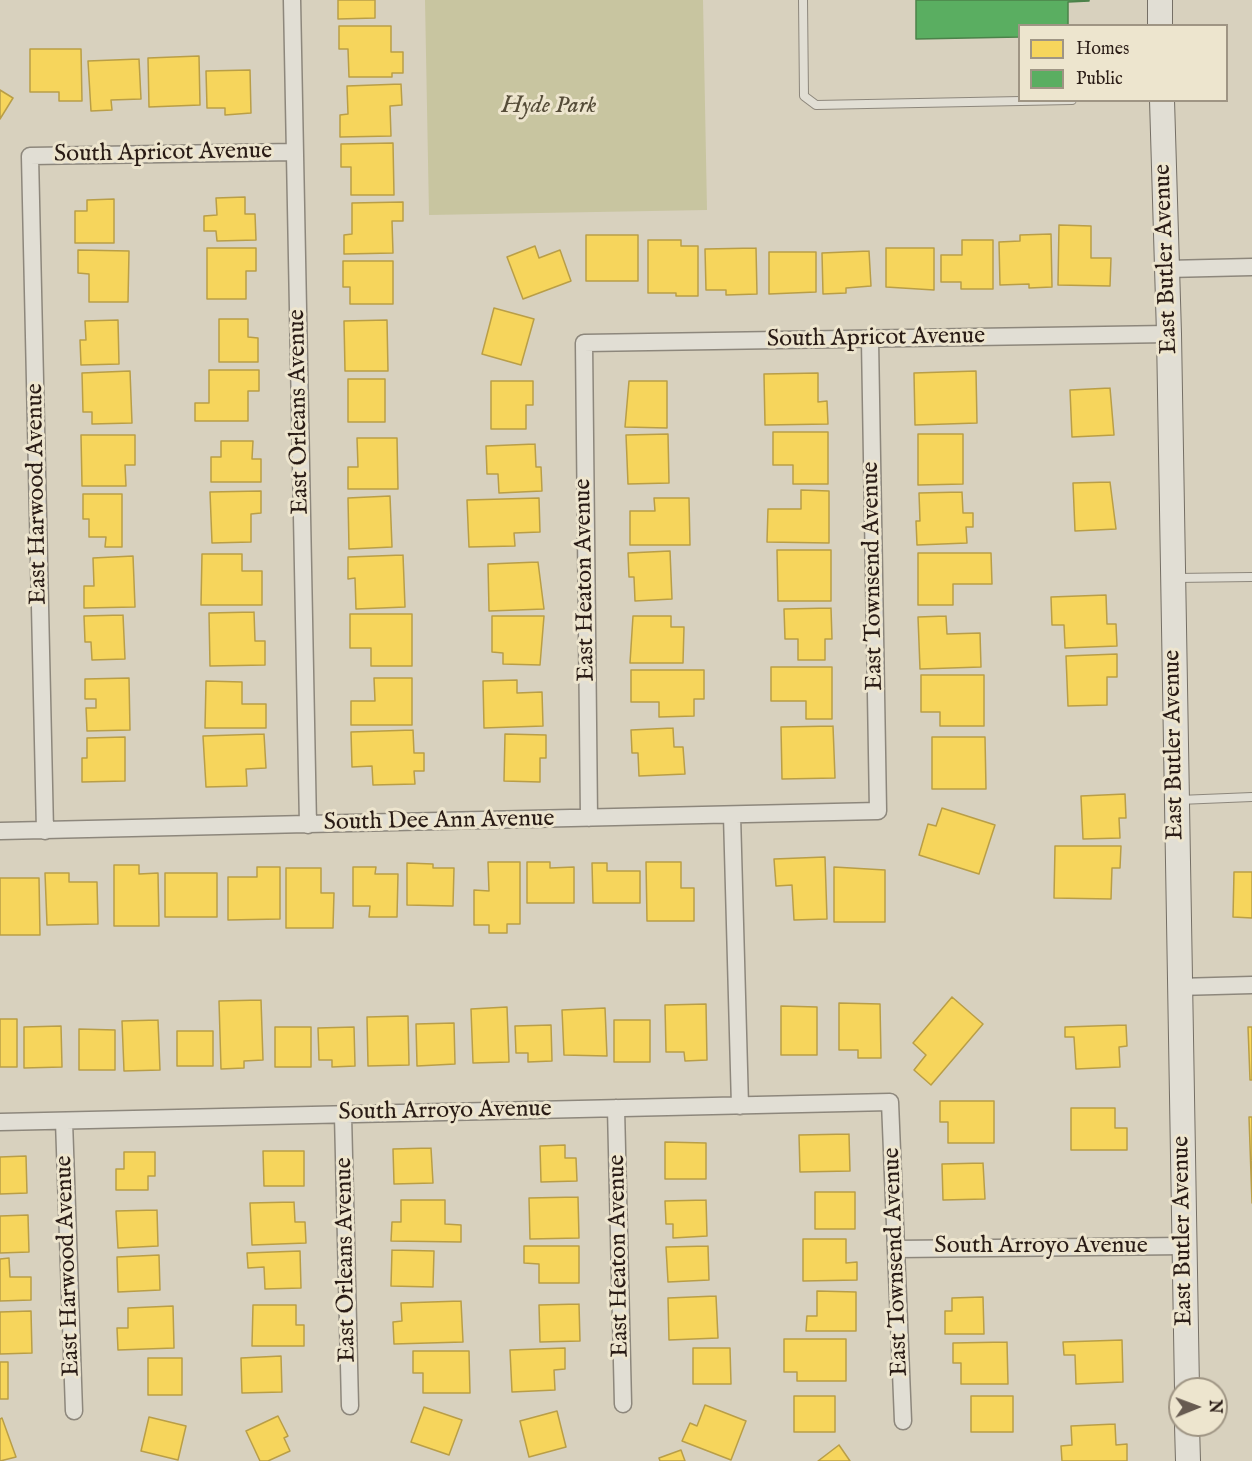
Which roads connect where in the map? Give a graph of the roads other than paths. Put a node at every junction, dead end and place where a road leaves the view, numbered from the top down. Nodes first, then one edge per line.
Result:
1 (292, 0) edge
2 (803, 0) edge
3 (1160, 0) edge
4 (1160, 24) edge
5 (1018, 101) edge
6 (1162, 102) edge
7 (295, 152) junction
8 (30, 156) joint
9 (1252, 267) edge
10 (1167, 268) junction
11 (1169, 334) junction
12 (870, 340) junction
13 (584, 343) joint
14 (1252, 577) edge
15 (1173, 579) junction
16 (1252, 797) edge
17 (1176, 800) junction
18 (878, 811) joint
19 (732, 815) junction
20 (589, 818) junction
21 (309, 825) junction
22 (0, 831) edge
23 (45, 831) junction
24 (1252, 985) edge
25 (1178, 987) junction
26 (890, 1102) joint
27 (740, 1106) junction
28 (616, 1108) junction
29 (343, 1115) junction
30 (64, 1121) junction
31 (0, 1122) edge
32 (1185, 1246) junction
33 (896, 1249) junction
34 (1187, 1377) edge
35 (623, 1404) dead end
36 (350, 1406) dead end
37 (74, 1410) dead end
38 (903, 1421) dead end
39 (1187, 1437) edge
40 (1188, 1461) edge

1 - 7 street, East Orleans Avenue
2 - 5 lane
3 - 4 street
6 - 10 street, East Butler Avenue
7 - 8 street, South Apricot Avenue
7 - 21 street, East Orleans Avenue
8 - 23 street, East Harwood Avenue
9 - 10 street
10 - 11 street, East Butler Avenue
11 - 12 street, South Apricot Avenue
11 - 15 street, East Butler Avenue
12 - 13 street, South Apricot Avenue
12 - 18 street, East Townsend Avenue
13 - 20 street, East Heaton Avenue
14 - 15 lane
15 - 17 street, East Butler Avenue
16 - 17 lane
17 - 25 street, East Butler Avenue
18 - 19 street, South Dee Ann Avenue
19 - 20 street, South Dee Ann Avenue
19 - 27 street
20 - 21 street, South Dee Ann Avenue
21 - 23 street, South Dee Ann Avenue
22 - 23 street, South Dee Ann Avenue
24 - 25 street
25 - 32 street, East Butler Avenue
26 - 27 street, South Arroyo Avenue
26 - 33 street, East Townsend Avenue
27 - 28 street, South Arroyo Avenue
28 - 29 street, South Arroyo Avenue
28 - 35 street, East Heaton Avenue
29 - 30 street, South Arroyo Avenue
29 - 36 street, East Orleans Avenue
30 - 31 street, South Arroyo Avenue
30 - 37 street, East Harwood Avenue
32 - 33 street, South Arroyo Avenue
32 - 34 street, East Butler Avenue
33 - 38 street, East Townsend Avenue
39 - 40 street

